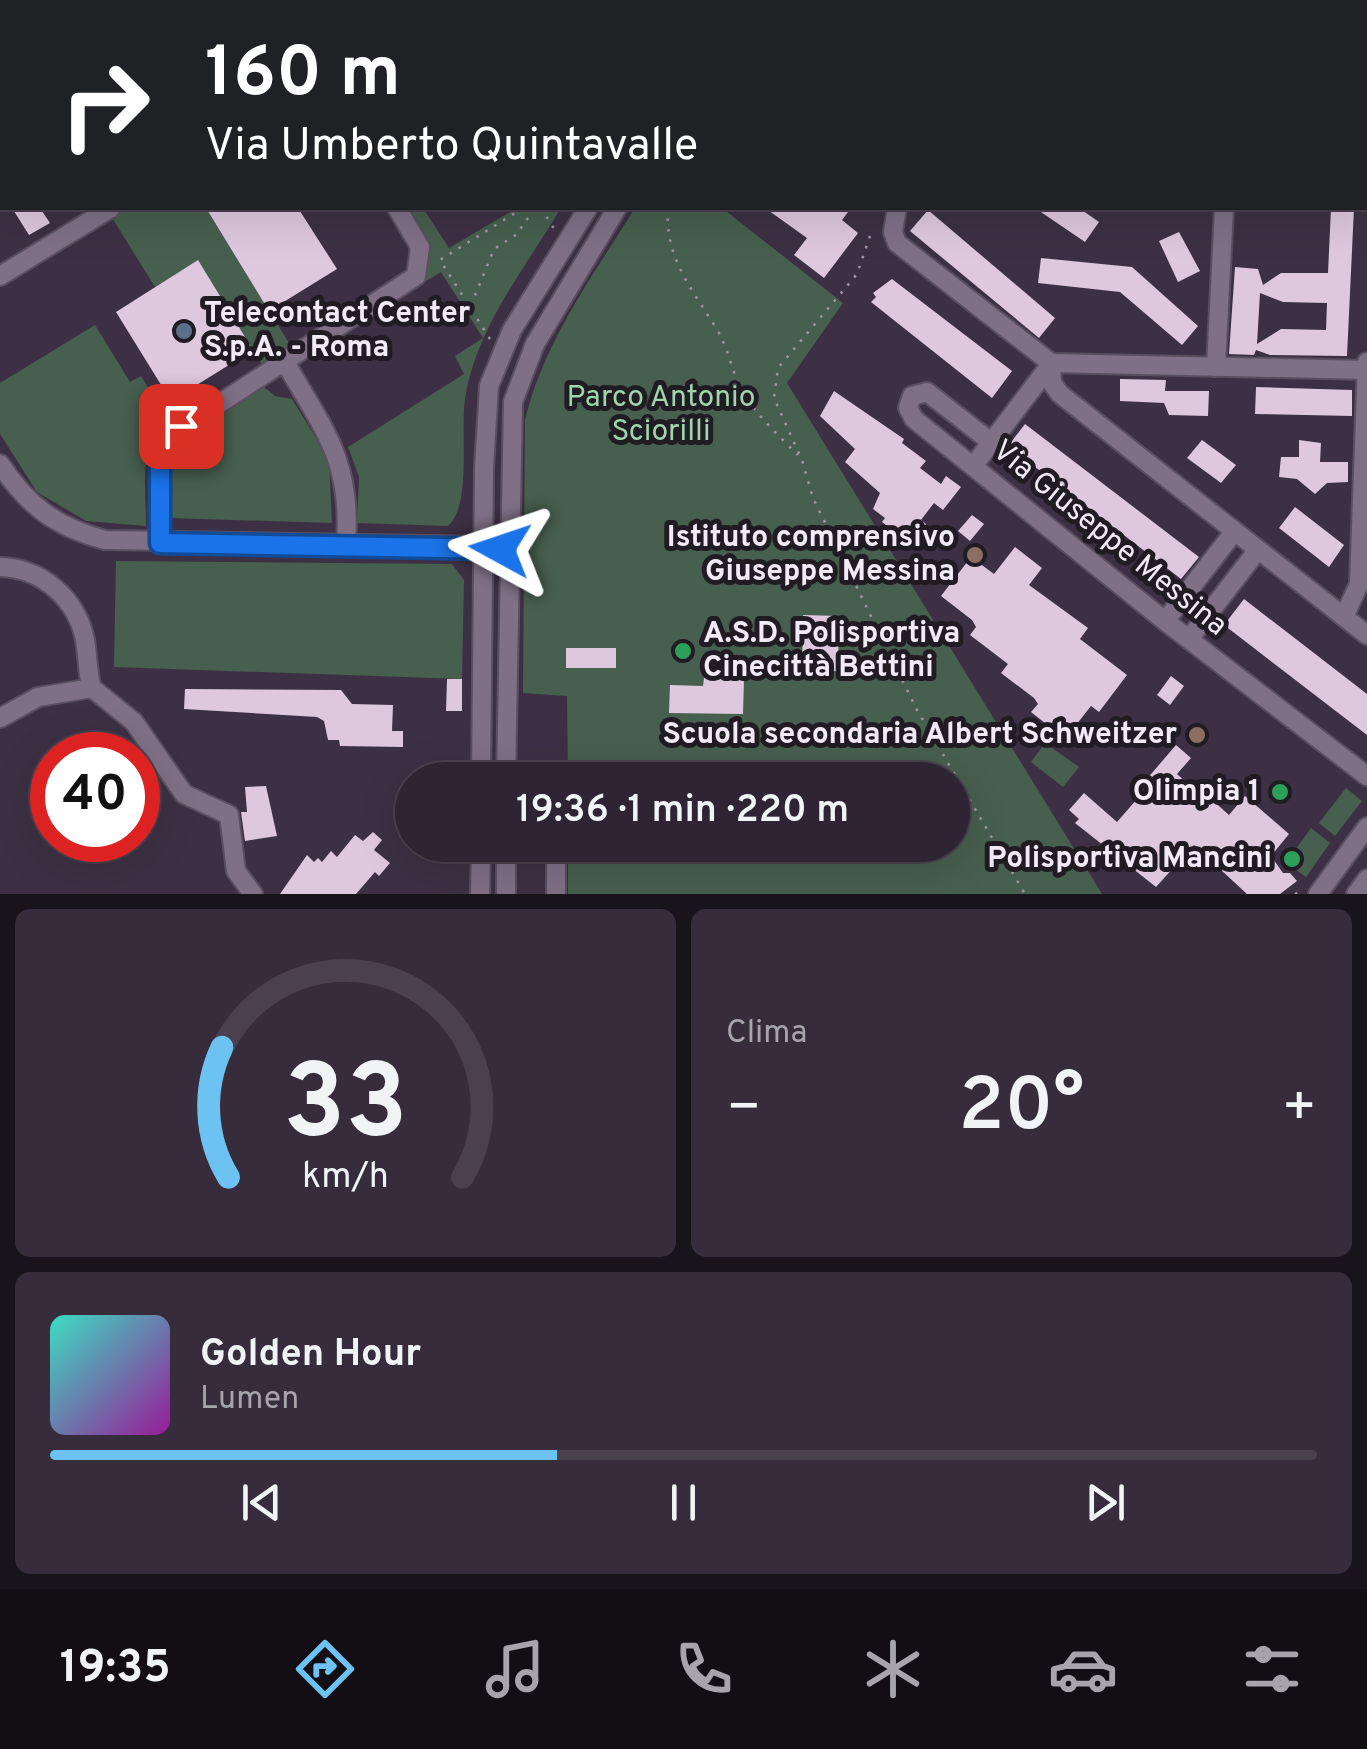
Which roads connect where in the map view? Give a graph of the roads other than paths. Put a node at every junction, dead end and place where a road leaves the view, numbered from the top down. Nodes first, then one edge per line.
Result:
1 (108, 210) edge
2 (398, 210) edge
3 (587, 210) edge
4 (616, 210) edge
5 (897, 210) edge
6 (1224, 210) edge
7 (0, 276) edge
8 (285, 362) junction
9 (1367, 362) edge
10 (1052, 364) junction
11 (1216, 367) junction
12 (1367, 370) edge
13 (991, 442) junction
14 (0, 464) edge
15 (974, 465) junction
16 (1234, 532) junction
17 (160, 543) junction
18 (346, 544) junction
19 (482, 546) junction
20 (1257, 551) junction
21 (508, 560) junction
22 (0, 566) edge
23 (1344, 617) junction
24 (1164, 621) junction
25 (1367, 635) edge
26 (1189, 639) junction
27 (92, 688) junction
28 (0, 718) edge
29 (481, 762) edge
30 (506, 762) edge
31 (1367, 776) edge
32 (1367, 827) edge
33 (481, 862) edge
34 (506, 862) edge
35 (556, 862) edge
36 (1367, 879) edge
37 (253, 894) edge
38 (480, 894) edge
39 (506, 894) edge
40 (556, 894) edge
41 (1318, 894) edge
42 (1356, 894) edge

1 - 7 street
2 - 8 street
3 - 19 street
4 - 21 street
5 - 10 street
6 - 11 street
8 - 17 street
8 - 18 street
9 - 12 street
10 - 11 street
10 - 13 street
10 - 16 street
11 - 12 street
12 - 23 street
13 - 15 street
13 - 15 street, Via Giuseppe Messina
14 - 17 street
15 - 24 street, Via Giuseppe Messina
16 - 20 street
16 - 24 street
17 - 18 street
18 - 19 street
19 - 21 street
19 - 29 street
20 - 23 street
20 - 26 street
21 - 30 street
22 - 27 street
23 - 25 street
24 - 26 street, Via Giuseppe Messina
26 - 31 street, Via Giuseppe Messina
27 - 28 street
27 - 37 street
32 - 41 street
33 - 38 street
34 - 39 street
35 - 40 street
36 - 42 street

